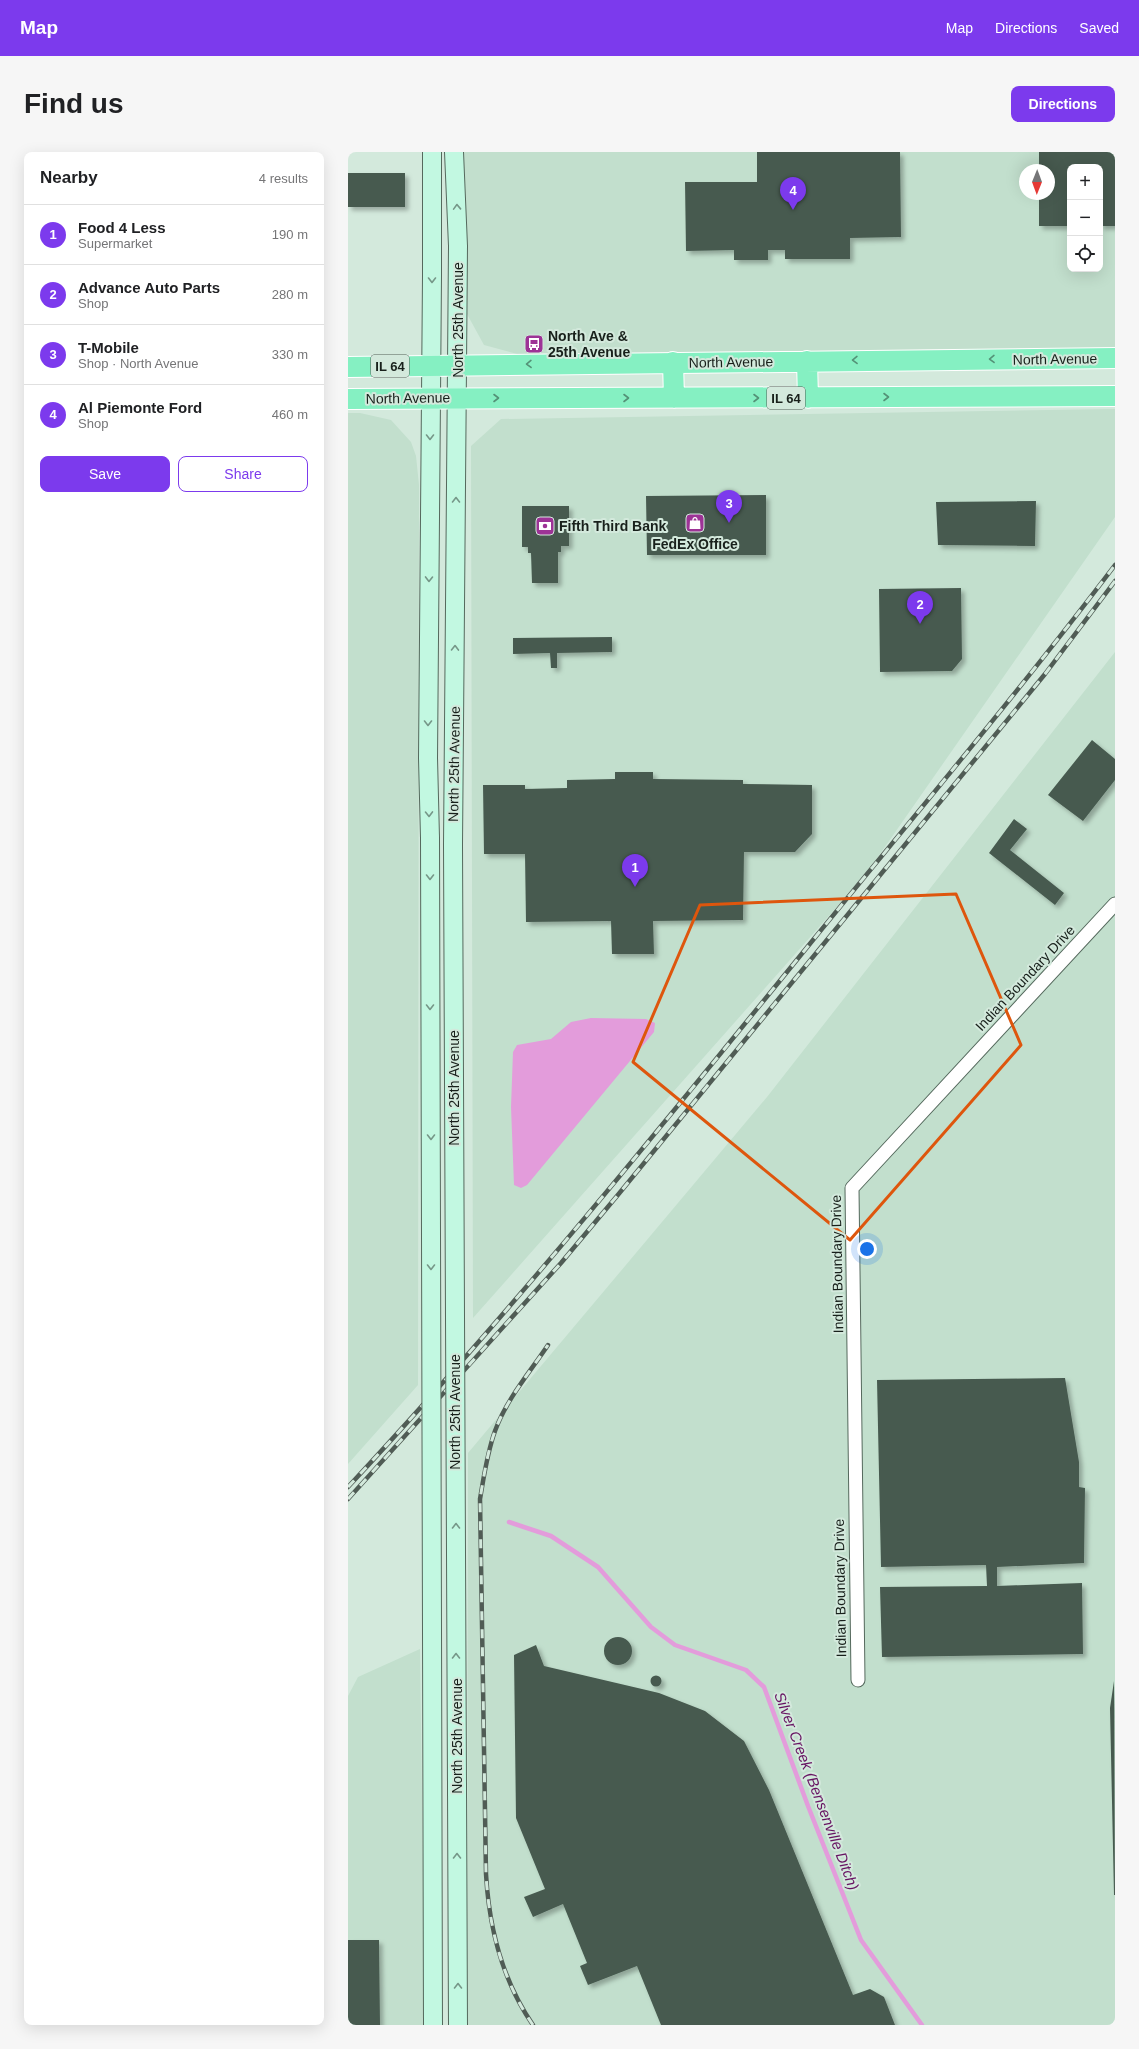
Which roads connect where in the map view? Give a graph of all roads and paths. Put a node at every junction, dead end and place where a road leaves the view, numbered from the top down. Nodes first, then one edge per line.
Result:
1 (432, 152) edge
2 (454, 152) edge
3 (1115, 358) edge
4 (807, 361) junction
5 (673, 362) junction
6 (431, 366) junction
7 (457, 366) junction
8 (348, 367) edge
9 (1115, 396) edge
10 (431, 398) junction
11 (457, 398) junction
12 (674, 398) junction
13 (808, 398) junction
14 (348, 399) edge
15 (1115, 904) edge
16 (858, 1680) dead end
17 (433, 2025) edge
18 (458, 2025) edge

1 -> 6 main road, North 25th Avenue
7 -> 2 main road, North 25th Avenue
3 -> 4 main road, North Avenue / IL 64
4 - 5 main road, North Avenue / IL 64
4 - 13 main road
5 -> 7 main road, North Avenue / IL 64
5 - 12 main road
6 - 7 main road, North Avenue / IL 64
6 - 8 main road, North Avenue / IL 64
6 - 10 main road, North 25th Avenue
7 - 11 main road, North 25th Avenue
13 -> 9 main road, North Avenue / IL 64
10 - 11 main road, North Avenue / IL 64
10 - 14 main road, North Avenue / IL 64
10 -> 17 main road, North 25th Avenue, bridge
11 -> 12 main road, North Avenue / IL 64
18 -> 11 main road, North 25th Avenue, bridge
12 -> 13 main road, North Avenue / IL 64
15 - 16 street, Indian Boundary Drive

